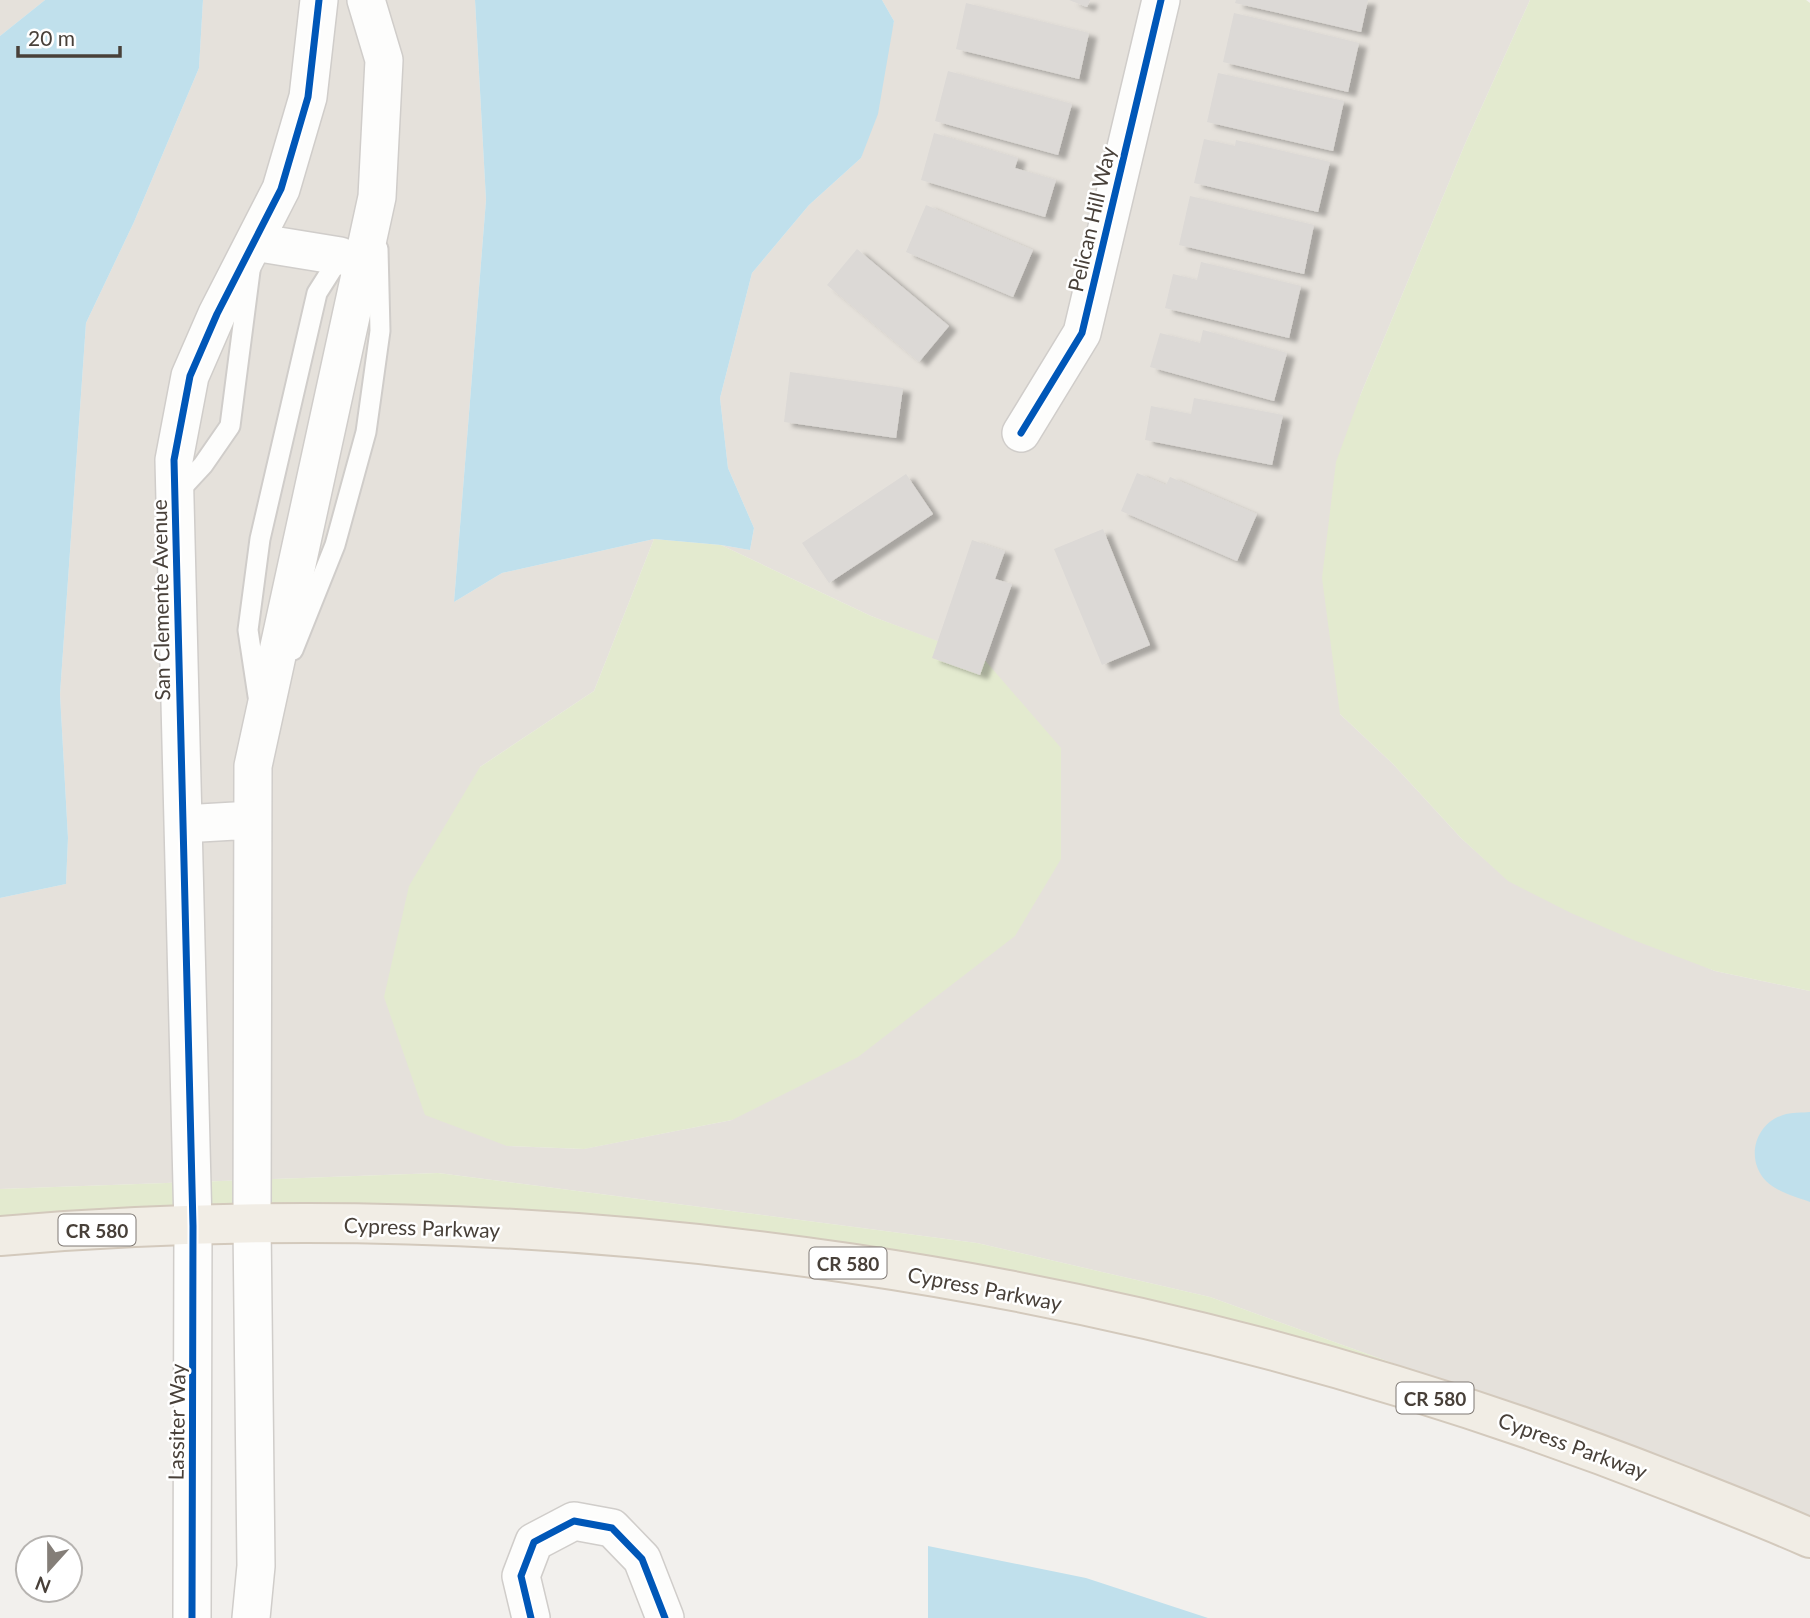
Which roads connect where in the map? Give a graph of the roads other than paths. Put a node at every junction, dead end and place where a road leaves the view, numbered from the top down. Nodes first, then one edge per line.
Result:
1 (319, 0) edge
2 (366, 0) edge
3 (1161, 0) edge
4 (377, 197) junction
5 (254, 242) junction
6 (340, 256) junction
7 (1021, 433) dead end
8 (175, 495) junction
9 (262, 725) junction
10 (252, 820) junction
11 (183, 824) junction
12 (252, 1224) junction
13 (193, 1226) junction
14 (0, 1236) edge
15 (1810, 1538) edge
16 (192, 1618) edge
17 (251, 1618) edge
18 (531, 1618) edge
19 (665, 1618) edge

1 - 5 street, San Clemente Avenue
2 - 4 street
3 - 7 street, Pelican Hill Way
4 - 6 lane
4 - 9 street
5 - 6 street
5 - 8 street, San Clemente Avenue
5 - 8 lane
6 - 9 lane
8 - 11 street, San Clemente Avenue
9 - 10 street
10 - 11 street
10 - 12 street
11 - 13 street, San Clemente Avenue
12 - 13 main road, Cypress Parkway / CR 580
12 - 15 main road, Cypress Parkway / CR 580
12 - 17 street
13 - 14 main road, Cypress Parkway / CR 580
13 - 16 street, Lassiter Way
18 - 19 street

